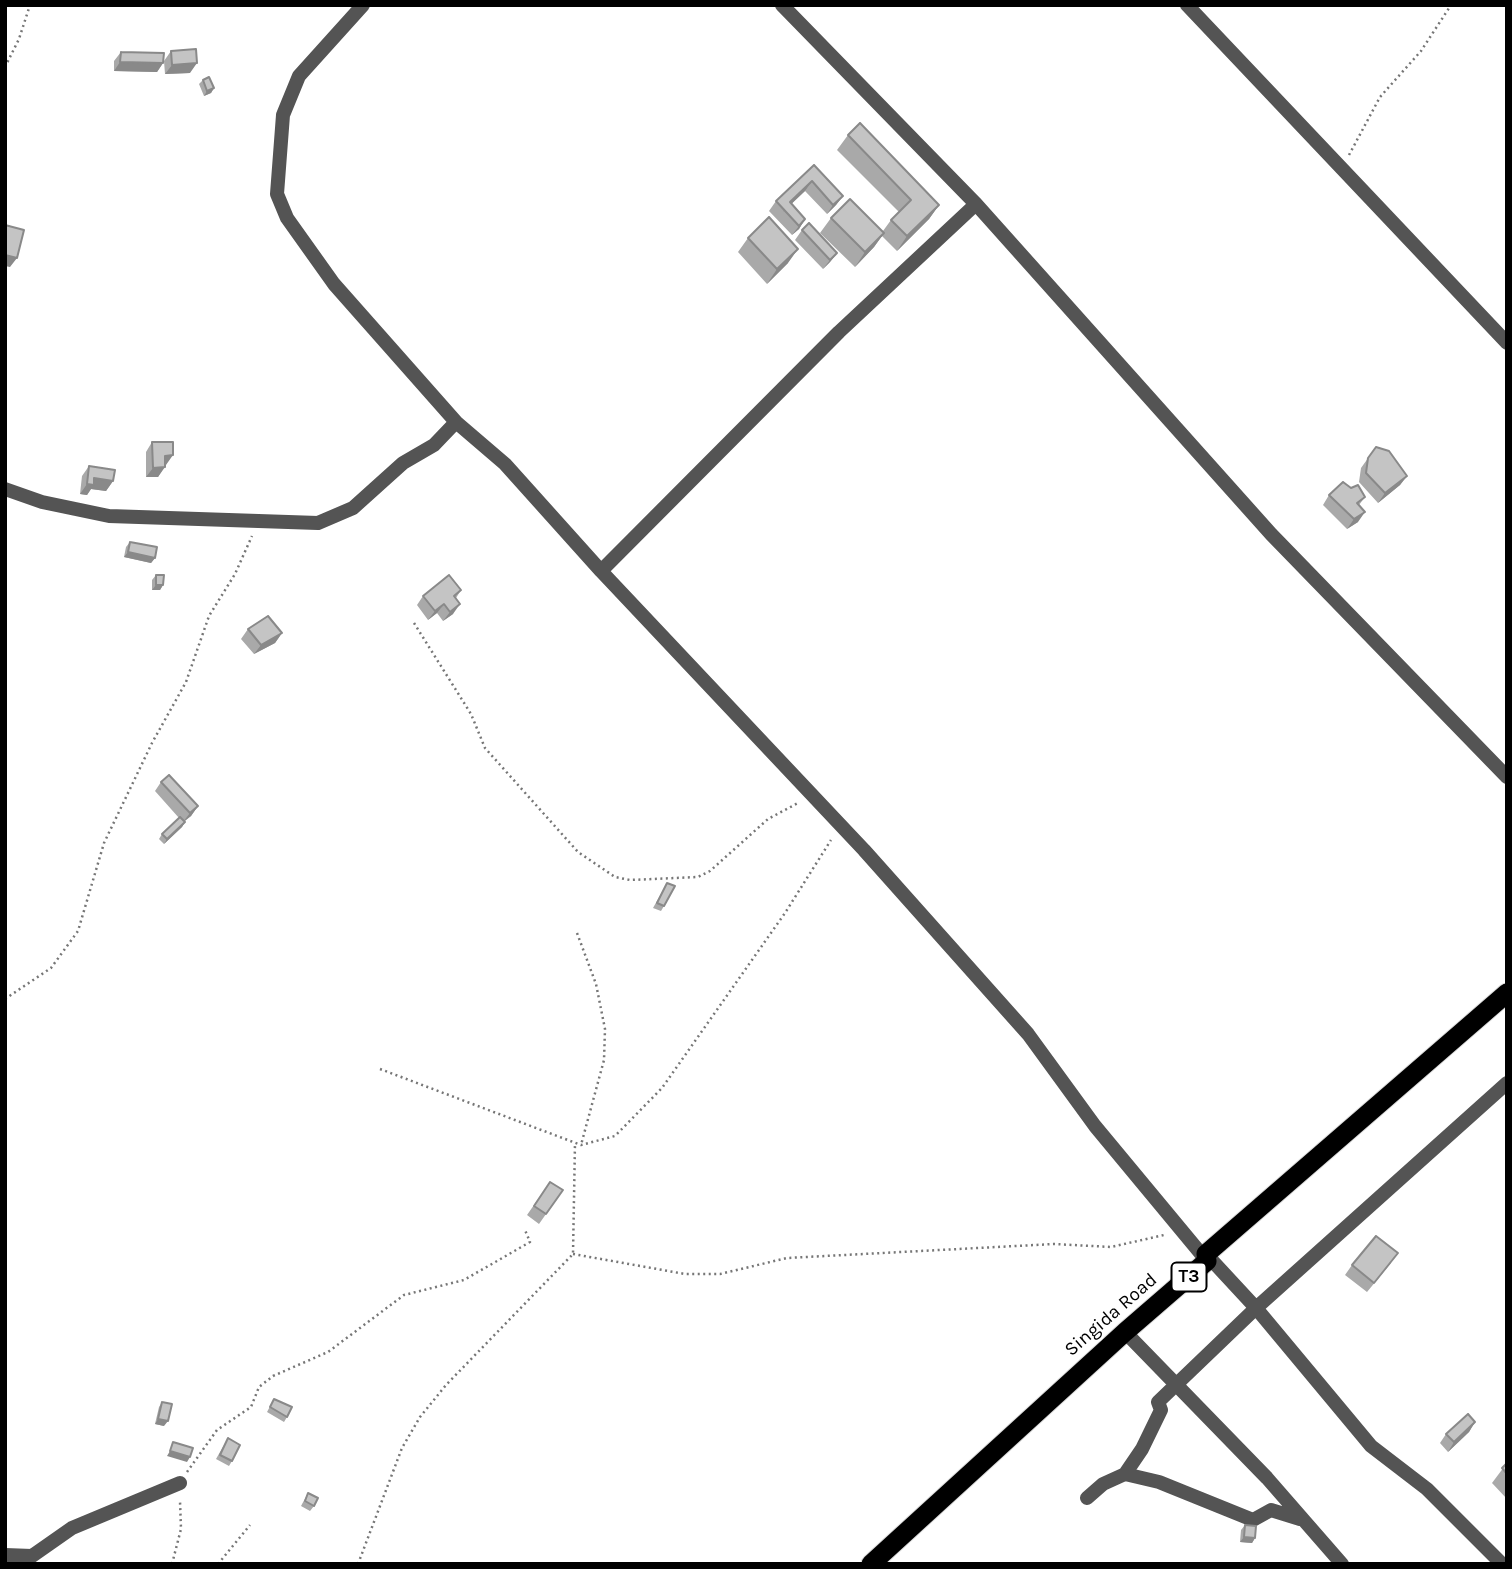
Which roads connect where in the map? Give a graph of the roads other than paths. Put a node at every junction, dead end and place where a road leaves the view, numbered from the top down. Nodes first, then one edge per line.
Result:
1 (363, 5) edge
2 (782, 5) edge
3 (1186, 5) edge
4 (976, 204) junction
5 (1507, 343) edge
6 (456, 422) junction
7 (5, 489) edge
8 (601, 571) junction
9 (1507, 777) edge
10 (1507, 993) edge
11 (1507, 1083) edge
12 (1207, 1258) junction
13 (1256, 1308) junction
14 (1125, 1332) junction
15 (1174, 1385) junction
16 (1125, 1474) junction
17 (180, 1483) road end
18 (1087, 1498) dead end
19 (1302, 1519) junction
20 (5, 1555) edge
21 (871, 1564) edge
22 (1342, 1564) edge
23 (1502, 1564) edge

1 - 6 street
2 - 4 street
3 - 5 street
4 - 8 street
4 - 9 street
6 - 7 street
6 - 8 street
8 - 12 street
10 - 12 highway, Singida Road / T3
11 - 13 street
12 - 13 street
12 - 14 highway, Singida Road / T3
13 - 15 street
13 - 23 street
14 - 15 street
14 - 21 highway, Singida Road / T3
15 - 16 street
15 - 19 street
16 - 18 street
16 - 19 street
17 - 20 street
19 - 22 street

